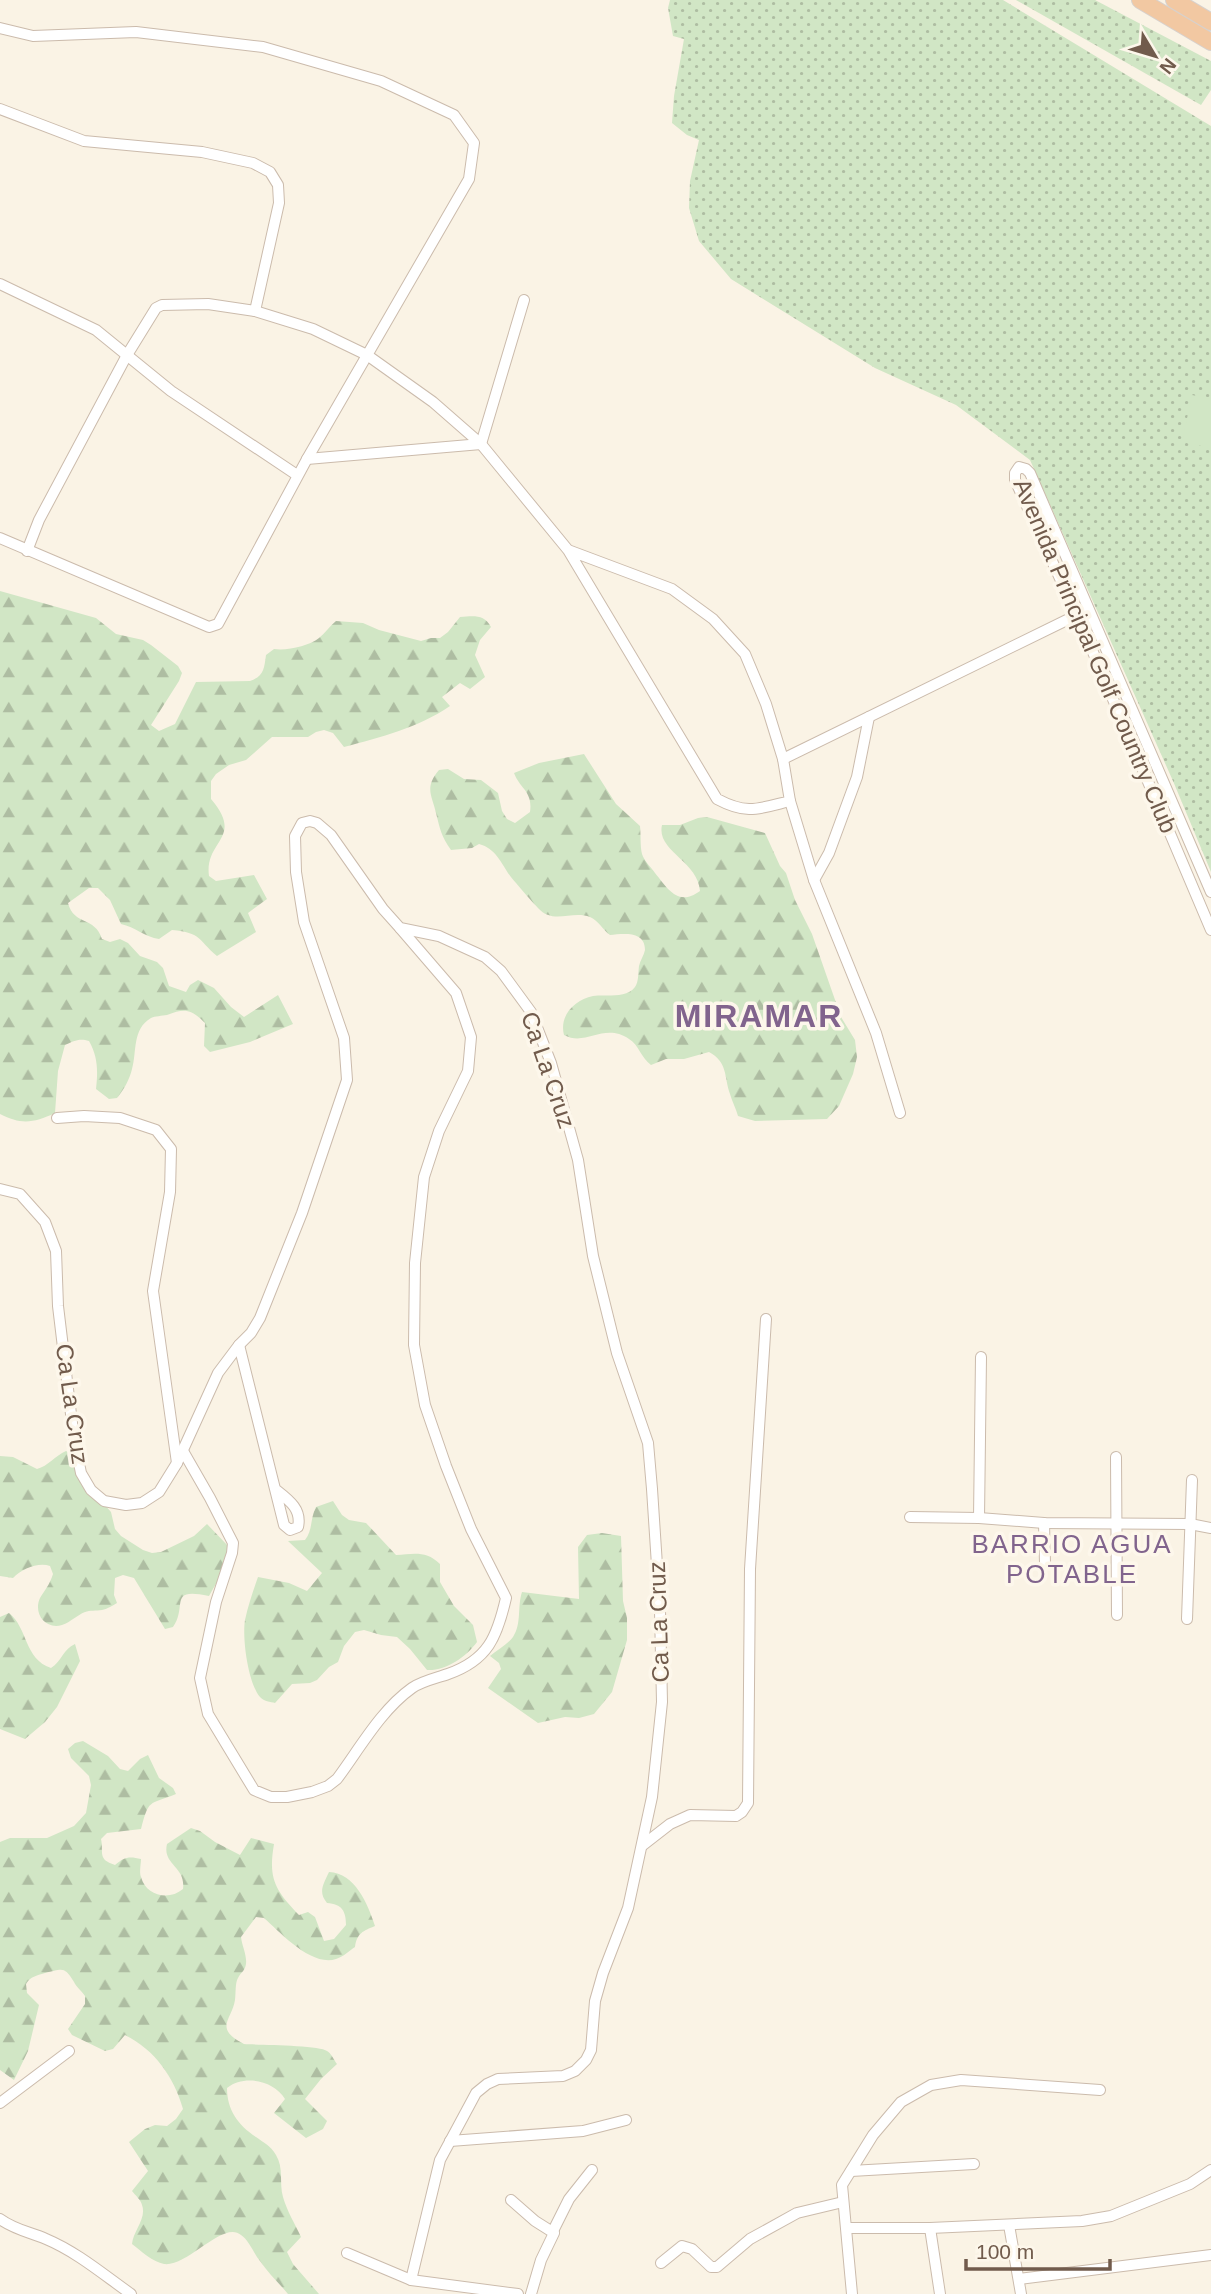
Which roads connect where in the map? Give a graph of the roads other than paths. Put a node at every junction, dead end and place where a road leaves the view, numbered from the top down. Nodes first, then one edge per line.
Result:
1 (1140, 0) edge
2 (1174, 0) edge
3 (1211, 22) edge
4 (0, 28) edge
5 (1211, 42) edge
6 (0, 109) edge
7 (0, 284) edge
8 (524, 300) dead end
9 (254, 311) junction
10 (127, 355) junction
11 (367, 355) junction
12 (481, 444) junction
13 (307, 459) junction
14 (297, 475) junction
15 (0, 538) edge
16 (568, 550) junction
17 (27, 551) junction
18 (1081, 594) junction
19 (1077, 615) junction
20 (869, 717) junction
21 (783, 759) junction
22 (790, 801) junction
23 (814, 880) junction
24 (1211, 892) edge
25 (400, 928) junction
26 (1211, 930) edge
27 (900, 1113) dead end
28 (57, 1118) dead end
29 (0, 1189) edge
30 (766, 1319) dead end
31 (239, 1345) junction
32 (981, 1357) dead end
33 (183, 1451) junction
34 (1116, 1457) dead end
35 (177, 1463) junction
36 (1192, 1480) dead end
37 (275, 1489) dead end
38 (910, 1517) dead end
39 (979, 1518) junction
40 (1117, 1522) junction
41 (1044, 1523) junction
42 (1189, 1524) junction
43 (1211, 1528) edge
44 (1045, 1563) dead end
45 (1117, 1615) dead end
46 (1187, 1619) dead end
47 (643, 1845) junction
48 (69, 2052) dead end
49 (1100, 2090) dead end
50 (0, 2103) edge
51 (626, 2120) dead end
52 (450, 2141) junction
53 (974, 2164) dead end
54 (592, 2170) dead end
55 (1211, 2170) edge
56 (851, 2171) junction
57 (511, 2200) dead end
58 (843, 2202) junction
59 (0, 2219) edge
60 (1009, 2225) junction
61 (846, 2228) junction
62 (930, 2228) junction
63 (553, 2231) junction
64 (348, 2253) dead end
65 (1211, 2256) edge
66 (661, 2263) dead end
67 (1019, 2279) junction
68 (411, 2280) junction
69 (131, 2294) edge
70 (518, 2294) edge
71 (531, 2294) edge
72 (852, 2294) edge
73 (940, 2294) edge
74 (1021, 2294) edge

1 - 5 highway
2 - 3 highway
4 - 11 street
6 - 9 street
7 - 10 street
8 - 12 street
9 - 10 street
9 - 11 street
10 - 14 street
10 - 17 street
11 - 12 street
11 - 13 street
12 - 13 street
12 - 16 street
13 - 14 street
14 - 17 street
15 - 17 street
16 - 21 street
16 - 22 street
18 - 19 street
18 - 19 street, Avenida Principal Golf Country Club
18 - 24 street, Avenida Principal Golf Country Club
19 - 20 street
19 - 26 street, Avenida Principal Golf Country Club
20 - 21 street
20 - 23 street
21 - 22 street
22 - 23 street
23 - 27 street
25 - 31 street, Ca La Cruz
25 - 33 street
25 - 47 street, Ca La Cruz
28 - 35 street
29 - 35 street, Ca La Cruz
30 - 47 street
31 - 33 street, Ca La Cruz
31 - 37 street
32 - 39 street
33 - 35 street, Ca La Cruz
34 - 40 street
36 - 42 street
38 - 39 street
39 - 41 street
40 - 41 street
40 - 42 street
40 - 45 street
41 - 44 street
42 - 43 street
42 - 46 street
47 - 52 street, Ca La Cruz
48 - 50 street
49 - 56 street
51 - 52 street
52 - 68 street, Ca La Cruz
53 - 56 street
54 - 63 street
55 - 60 street
56 - 58 street
57 - 63 street
58 - 61 street
58 - 66 street
59 - 69 street
60 - 62 street
60 - 67 street
61 - 62 street
61 - 72 street
62 - 73 street
63 - 71 street
64 - 68 street
65 - 67 street
67 - 74 street
68 - 70 street

